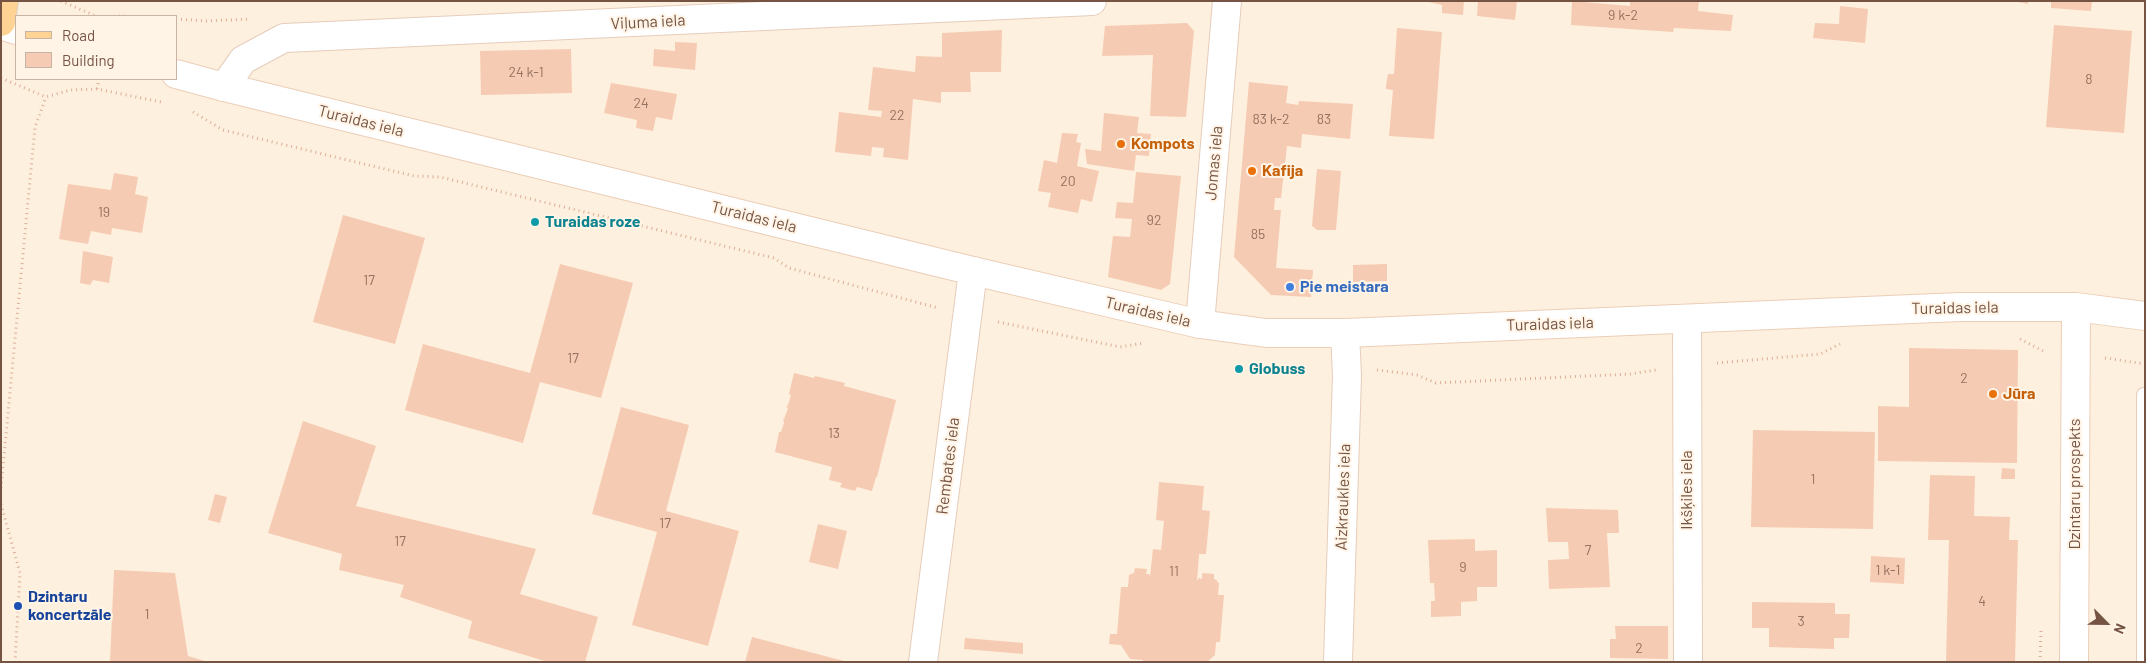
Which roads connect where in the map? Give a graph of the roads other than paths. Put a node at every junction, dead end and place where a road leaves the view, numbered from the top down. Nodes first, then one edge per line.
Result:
1 (4, 1) edge
2 (1092, 1) edge
3 (1228, 1) edge
4 (1, 24) edge
5 (15, 30) edge
6 (178, 75) edge
7 (224, 87) junction
8 (973, 271) junction
9 (2076, 306) junction
10 (2145, 316) edge
11 (1687, 319) junction
12 (1200, 324) junction
13 (1345, 333) junction
14 (2144, 395) edge
15 (923, 662) edge
16 (1338, 662) edge
17 (1688, 662) edge
18 (2074, 662) edge
19 (2144, 662) edge

1 - 4 main road
2 - 7 street, Viļuma iela
3 - 12 street, Jomas iela
4 - 5 street
6 - 7 street, Turaidas iela
7 - 8 street, Turaidas iela
8 - 12 street, Turaidas iela
8 - 15 street, Rembates iela
9 - 10 street, Turaidas iela
9 - 11 street, Turaidas iela
9 - 18 street, Dzintaru prospekts
11 - 13 street, Turaidas iela
11 - 17 street, Ikšķiles iela
12 - 13 street, Turaidas iela
13 - 16 street, Aizkraukles iela
14 - 19 lane

